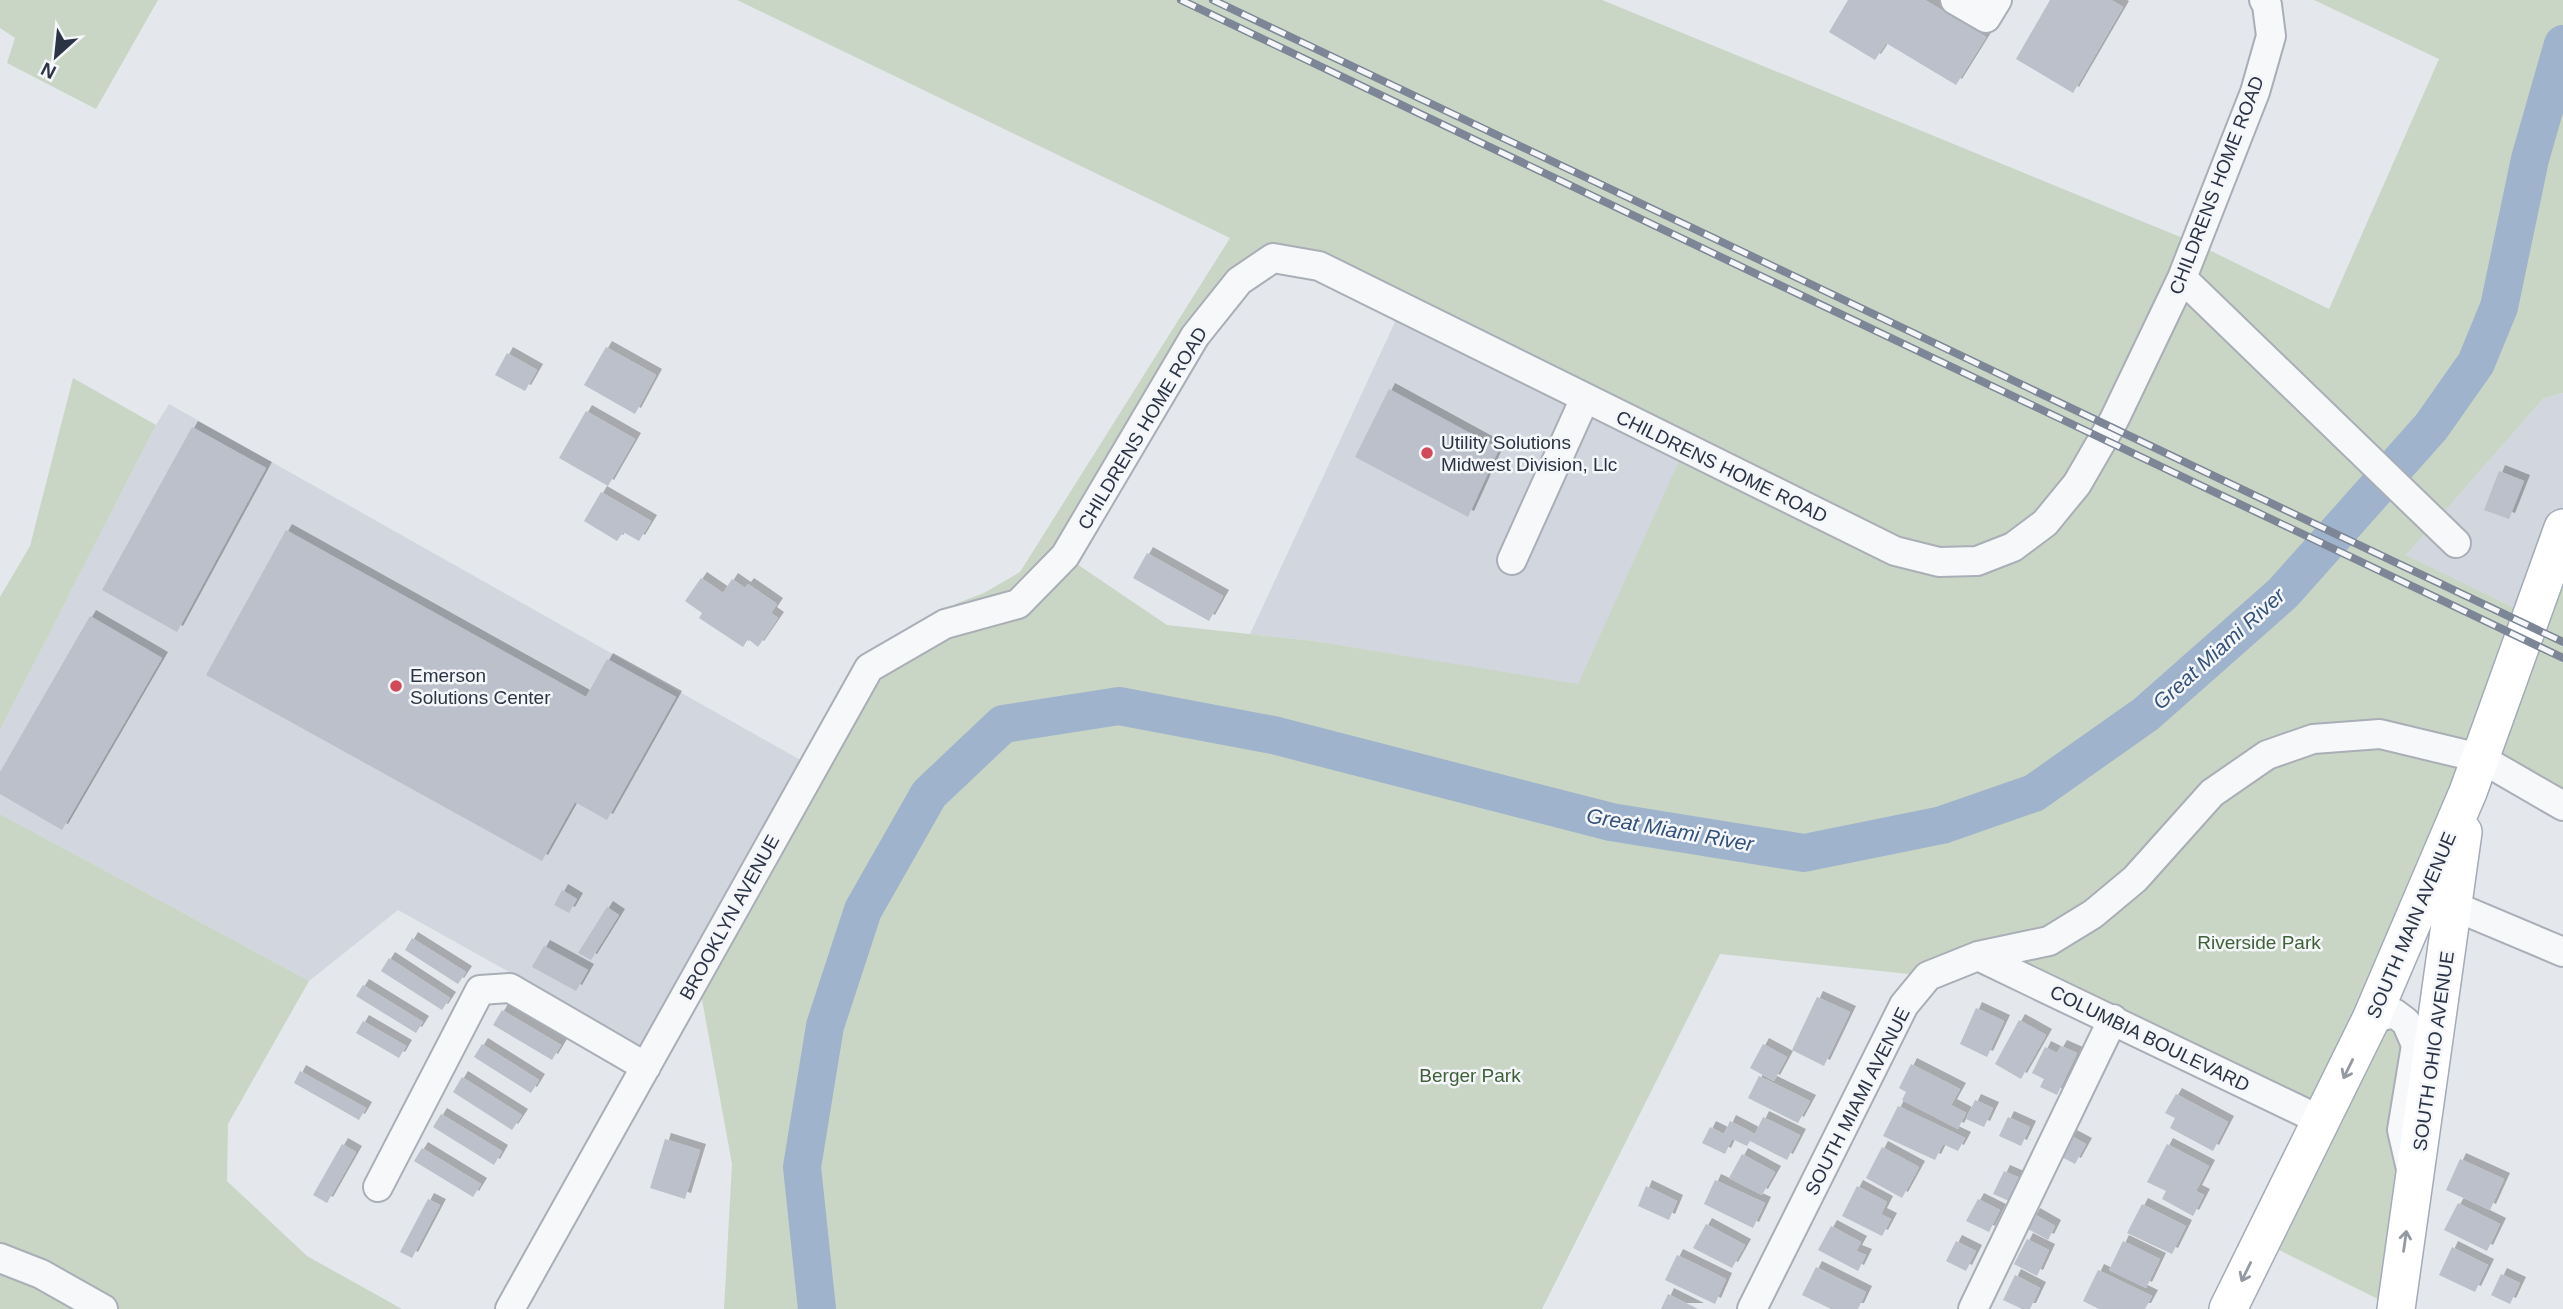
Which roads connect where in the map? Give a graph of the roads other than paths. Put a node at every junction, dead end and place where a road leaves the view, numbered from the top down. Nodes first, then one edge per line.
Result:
1 (1955, 0) edge
2 (1997, 0) edge
3 (2264, 0) edge
4 (2182, 278) junction
5 (1585, 398) junction
6 (2563, 528) edge
7 (2456, 543) dead end
8 (1512, 560) dead end
9 (1017, 604) joint
10 (2480, 758) junction
11 (2563, 806) edge
12 (2439, 900) junction
13 (2563, 952) edge
14 (1978, 956) junction
15 (2113, 1019) junction
16 (2371, 1019) junction
17 (646, 1067) junction
18 (2322, 1121) junction
19 (2414, 1182) junction
20 (378, 1187) dead end
21 (0, 1258) edge
22 (103, 1309) edge
23 (510, 1309) edge
24 (1752, 1309) edge
25 (1973, 1309) edge
26 (2228, 1309) edge
27 (2396, 1309) edge

1 - 2 street
3 - 4 street, CHILDRENS HOME ROAD
4 - 5 street, CHILDRENS HOME ROAD
4 - 7 street
5 - 8 street
5 - 9 street, CHILDRENS HOME ROAD
6 - 10 main road, SOUTH MAIN AVENUE
9 - 17 street, BROOKLYN AVENUE
10 - 11 street, SOUTH MIAMI AVENUE
10 - 12 main road, SOUTH MAIN AVENUE
10 - 14 street, SOUTH MIAMI AVENUE
12 - 13 street
12 - 16 main road, SOUTH MAIN AVENUE
12 - 19 main road, SOUTH OHIO AVENUE
14 - 15 street, COLUMBIA BOULEVARD
14 - 24 street, SOUTH MIAMI AVENUE
15 - 18 street, COLUMBIA BOULEVARD
15 - 25 street
16 -> 18 main road, SOUTH MAIN AVENUE
16 - 19 street
17 - 20 street
17 - 23 street, BROOKLYN AVENUE
18 -> 26 main road, SOUTH MAIN AVENUE
27 -> 19 main road, SOUTH OHIO AVENUE
21 - 22 street

